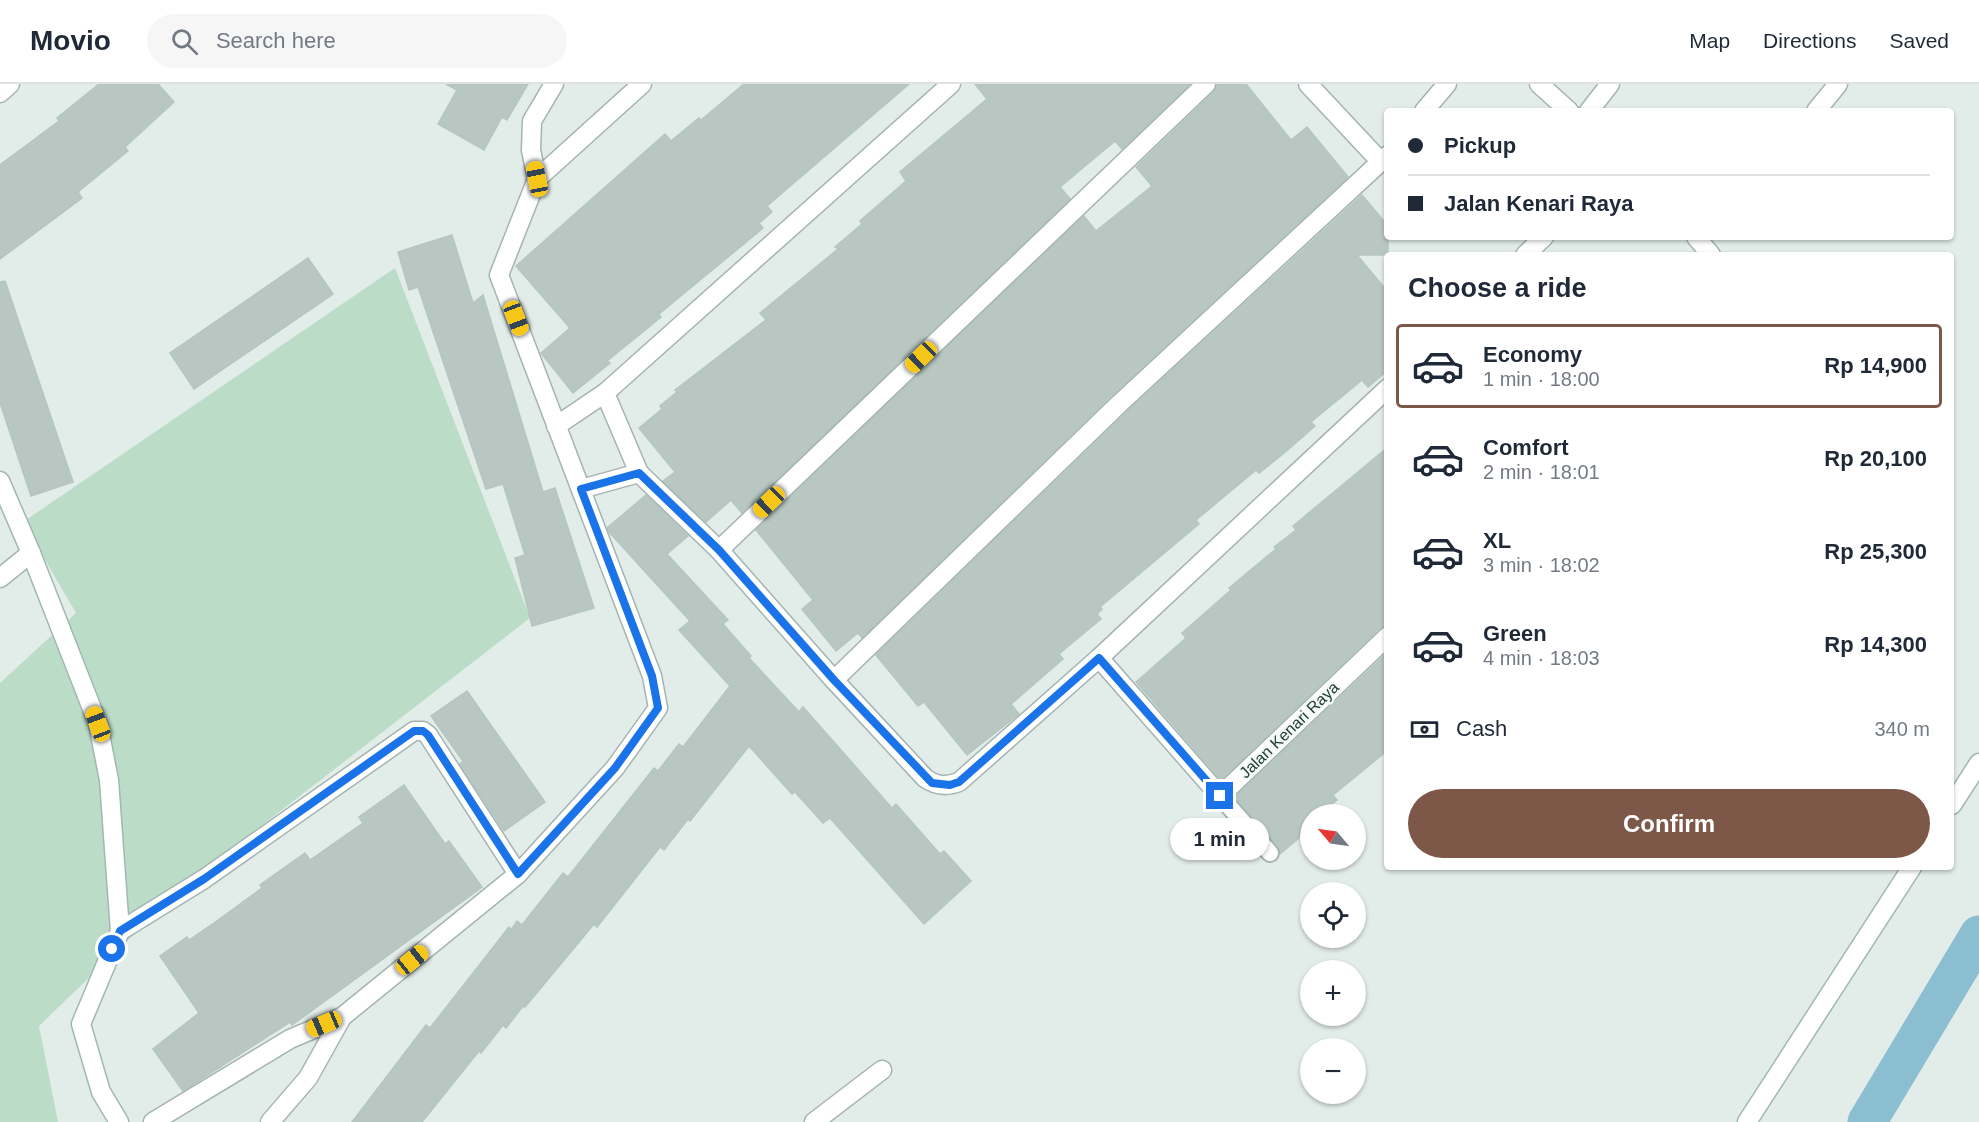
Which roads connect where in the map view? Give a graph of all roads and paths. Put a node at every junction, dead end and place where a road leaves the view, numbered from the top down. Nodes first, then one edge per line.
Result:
1 (10, 84) edge
2 (554, 84) edge
3 (642, 84) edge
4 (951, 84) edge
5 (1206, 84) edge
6 (1308, 84) edge
7 (1447, 84) edge
8 (1539, 84) edge
9 (1610, 84) edge
10 (1838, 84) edge
11 (0, 93) edge
12 (1427, 108) edge
13 (1566, 108) edge
14 (1591, 108) edge
15 (1818, 108) edge
16 (1384, 159) edge
17 (537, 179) junction
18 (1541, 240) edge
19 (1528, 252) edge
20 (1384, 392) edge
21 (605, 393) junction
22 (556, 426) junction
23 (639, 473) junction
24 (0, 481) edge
25 (581, 489) junction
26 (719, 550) junction
27 (31, 553) junction
28 (0, 578) edge
29 (1384, 640) edge
30 (1099, 658) junction
31 (834, 680) junction
32 (1979, 763) edge
33 (1220, 796) junction
34 (1954, 802) edge
35 (1270, 853) dead end
36 (1910, 870) edge
37 (518, 874) junction
38 (120, 931) junction
39 (342, 1017) junction
40 (882, 1070) dead end
41 (119, 1122) edge
42 (153, 1122) edge
43 (270, 1122) edge
44 (814, 1122) edge
45 (1747, 1122) edge

1 - 11 street
2 - 17 street
3 - 17 street
4 - 21 street
5 - 26 street
6 - 16 street
7 - 12 street
8 - 13 street
9 - 14 street
10 - 15 street
16 - 31 street
17 - 22 street
18 - 19 street
20 - 30 street
21 - 22 street
21 - 23 street
22 - 25 street
23 - 25 street
23 - 26 street
24 - 27 street
25 - 37 street
26 - 31 street
27 - 28 street
27 - 38 street
29 - 33 street, Jalan Kenari Raya
30 - 31 street
30 - 33 street
32 - 34 street
33 - 35 lane
36 - 45 street
37 - 38 street
37 - 39 street
38 - 41 street
39 - 42 street
39 - 43 street
40 - 44 street

